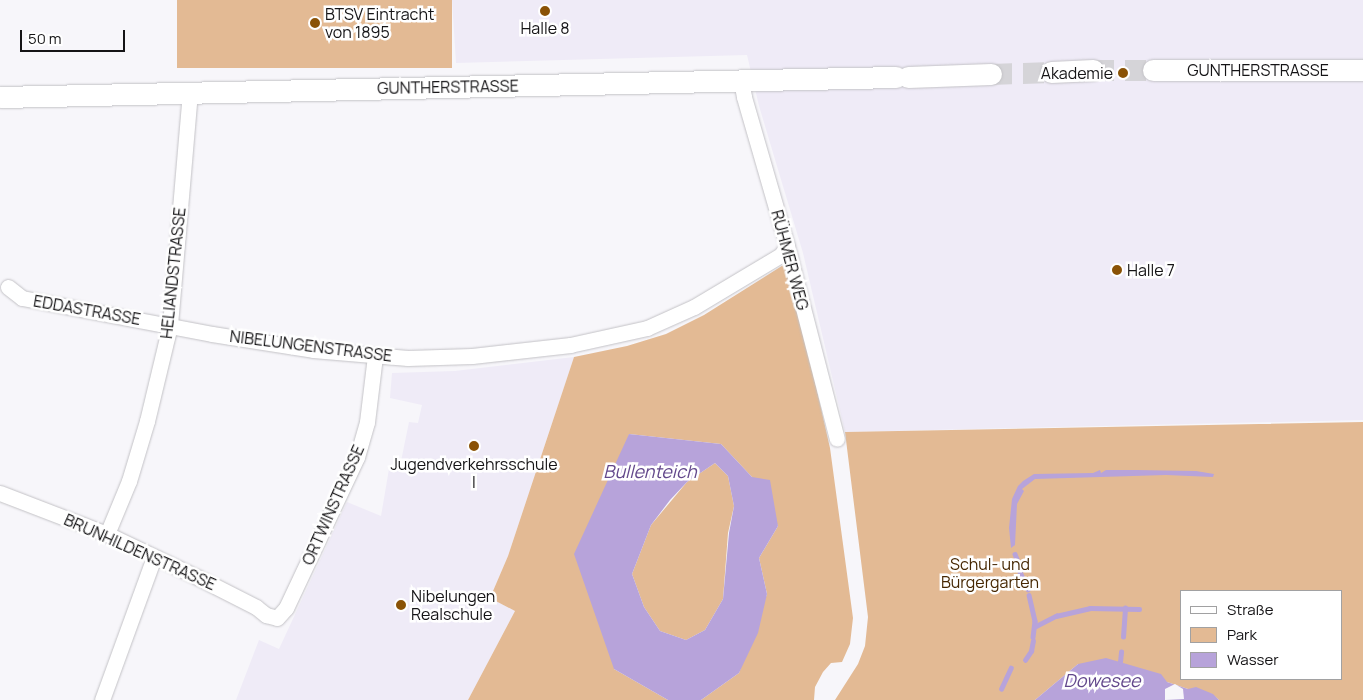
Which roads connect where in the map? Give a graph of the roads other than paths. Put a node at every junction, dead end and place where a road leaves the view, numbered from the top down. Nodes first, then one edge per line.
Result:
1 (1093, 70) tunnel mouth
2 (1153, 70) tunnel mouth
3 (1363, 70) edge
4 (1051, 72) tunnel mouth
5 (991, 74) tunnel mouth
6 (741, 81) junction
7 (190, 94) junction
8 (0, 97) edge
9 (788, 246) junction
10 (8, 287) dead end
11 (170, 325) junction
12 (375, 356) junction
13 (837, 439) dead end
14 (0, 492) edge
15 (108, 534) junction
16 (154, 557) junction
17 (277, 618) joint
18 (102, 700) edge

1 - 4 street
2 - 3 street, GUNTHERSTRASSE
5 - 6 street, GUNTHERSTRASSE
6 - 7 street, GUNTHERSTRASSE
6 - 9 street, RÜHMER WEG
7 - 8 street, GUNTHERSTRASSE
7 - 11 street, HELIANDSTRASSE
9 - 12 street, NIBELUNGENSTRASSE
9 - 13 street, RÜHMER WEG
10 - 11 street, EDDASTRASSE
11 - 12 street, NIBELUNGENSTRASSE
11 - 15 street, HELIANDSTRASSE
12 - 17 street, ORTWINSTRASSE
14 - 15 street, BRUNHILDENSTRASSE
15 - 16 street, BRUNHILDENSTRASSE
16 - 17 street, BRUNHILDENSTRASSE
16 - 18 street

